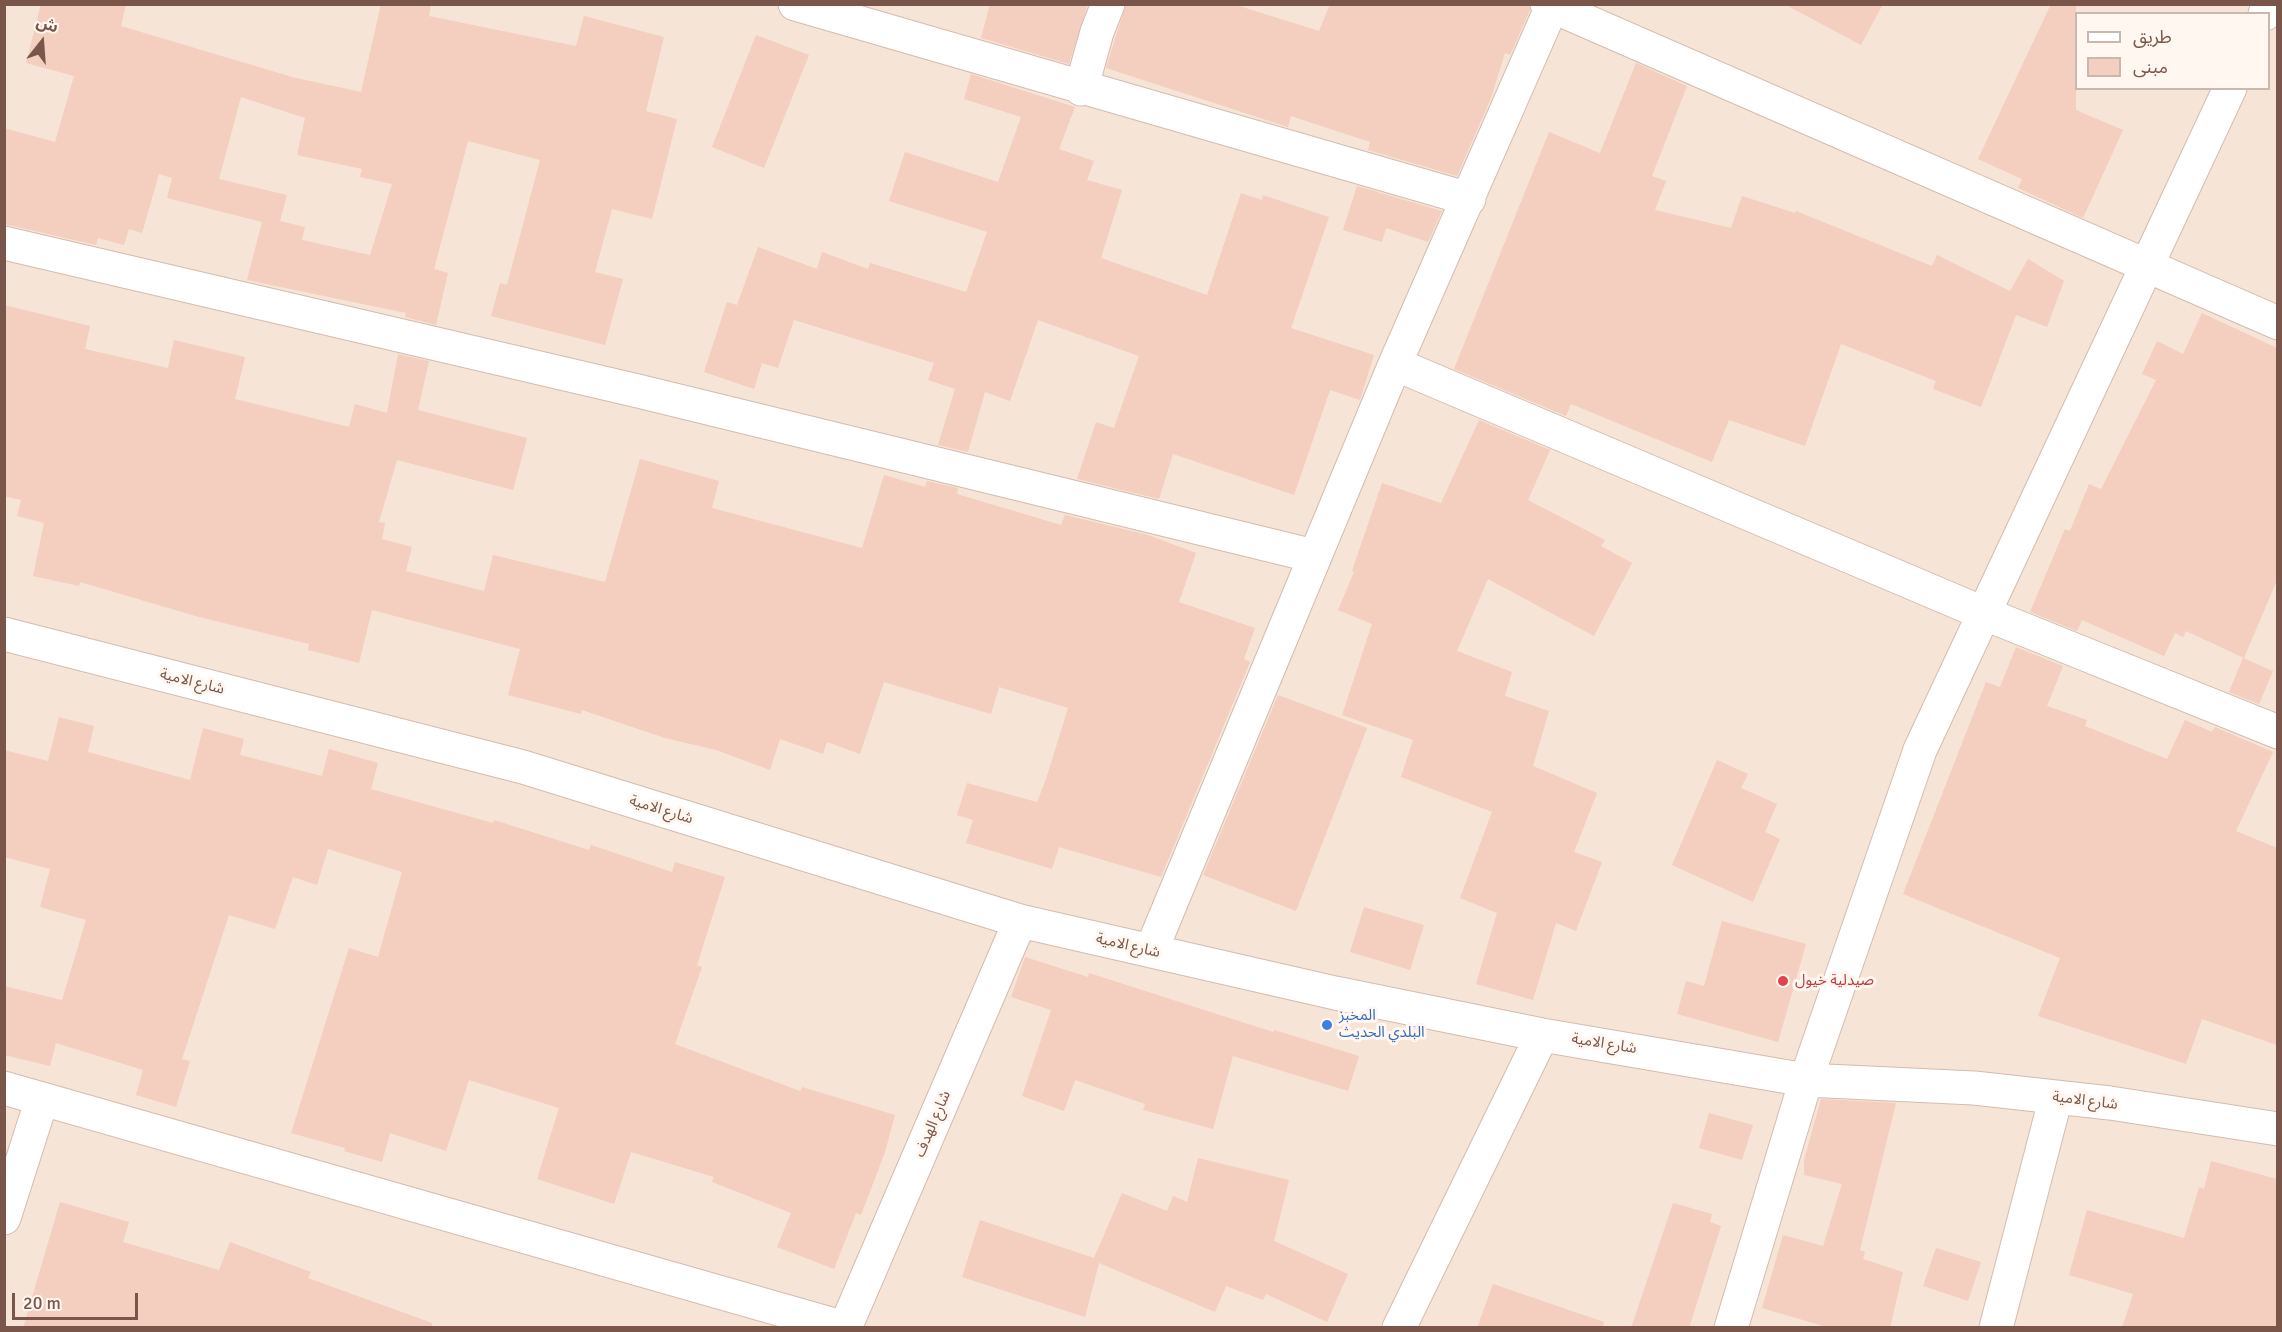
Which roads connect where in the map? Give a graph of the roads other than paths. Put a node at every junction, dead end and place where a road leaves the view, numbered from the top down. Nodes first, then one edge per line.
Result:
1 (795, 4) edge
2 (1108, 4) edge
3 (1550, 5) edge
4 (1081, 89) junction
5 (2229, 90) edge
6 (1469, 199) junction
7 (4, 243) edge
8 (2148, 267) junction
9 (2277, 323) edge
10 (1395, 364) junction
11 (1314, 556) junction
12 (1983, 613) junction
13 (4, 634) edge
14 (2277, 732) edge
15 (1020, 921) junction
16 (1151, 951) junction
17 (1542, 1035) junction
18 (1806, 1080) junction
19 (4, 1088) edge
20 (2056, 1097) junction
21 (42, 1099) junction
22 (2277, 1129) edge
23 (4, 1218) edge
24 (845, 1328) edge
25 (1399, 1328) edge
26 (1731, 1328) edge
27 (1996, 1328) edge

1 - 4 street
2 - 4 street
3 - 6 street
3 - 8 street
4 - 6 street
5 - 8 street
6 - 10 street
7 - 11 street
8 - 9 street
8 - 12 street
10 - 11 street
10 - 12 street
11 - 16 street
12 - 14 street
12 - 18 street
13 - 15 street, شارع الامية
15 - 16 street, شارع الامية
15 - 24 street, شارع الهدف
16 - 17 street, شارع الامية
17 - 18 street, شارع الامية
17 - 25 street
18 - 20 street, شارع الامية
18 - 26 street
19 - 21 street
20 - 22 street, شارع الامية
20 - 27 street
21 - 23 street
21 - 24 street

